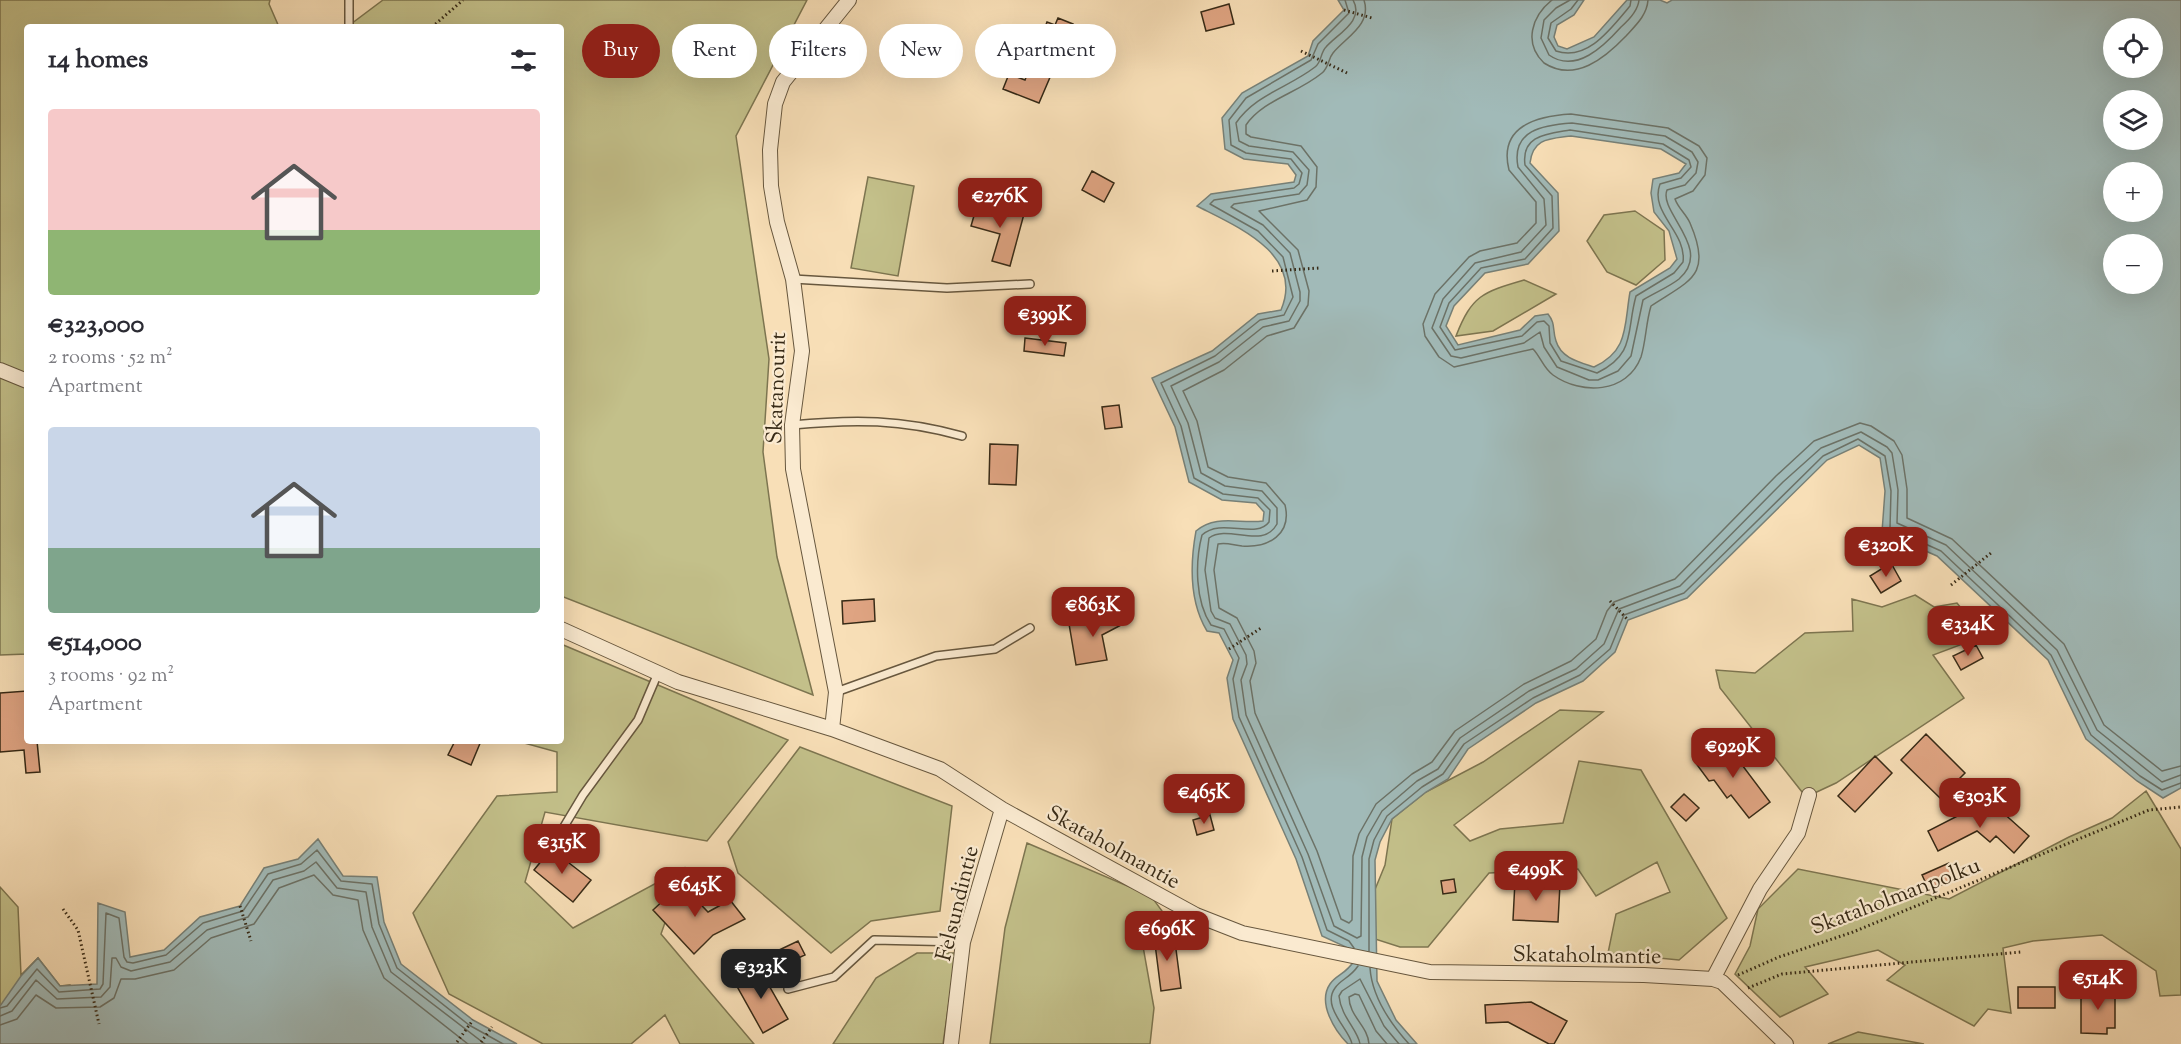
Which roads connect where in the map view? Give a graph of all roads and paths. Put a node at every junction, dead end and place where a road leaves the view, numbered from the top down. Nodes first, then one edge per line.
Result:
1 (349, 0) edge
2 (463, 0) edge
3 (849, 0) edge
4 (1344, 10) dead end
5 (1372, 18) dead end
6 (349, 24) edge
7 (435, 24) edge
8 (1301, 51) dead end
9 (1347, 73) dead end
10 (1319, 268) dead end
11 (1272, 271) dead end
12 (793, 279) junction
13 (1030, 284) dead end
14 (0, 370) edge
15 (24, 380) edge
16 (792, 425) junction
17 (962, 436) dead end
18 (1991, 553) dead end
19 (1951, 585) dead end
20 (1610, 601) dead end
21 (1628, 620) dead end
22 (1030, 628) dead end
23 (1261, 628) dead end
24 (564, 630) edge
25 (1228, 649) dead end
26 (658, 673) junction
27 (836, 692) junction
28 (832, 729) junction
29 (1809, 795) dead end
30 (2181, 807) edge
31 (1002, 809) junction
32 (559, 835) dead end
33 (240, 906) dead end
34 (63, 909) dead end
35 (251, 941) dead end
36 (963, 942) junction
37 (2021, 952) dead end
38 (1718, 981) junction
39 (788, 989) dead end
40 (1733, 994) junction
41 (473, 1020) dead end
42 (99, 1024) dead end
43 (492, 1027) dead end
44 (457, 1042) dead end
45 (481, 1042) dead end
46 (951, 1044) edge
47 (1786, 1044) edge

1 - 6 lane
2 - 7 path
3 - 12 street, Skatanourit
4 - 5 path
8 - 9 path
10 - 11 path
12 - 13 lane
12 - 16 street, Skatanourit
14 - 15 street
16 - 17 lane
16 - 27 street, Skatanourit
18 - 19 path
20 - 21 path
22 - 27 lane
23 - 25 path
24 - 26 street, Skataholmantie
26 - 28 street, Skataholmantie
26 - 32 lane
27 - 28 street, Skatanourit
28 - 31 street, Skataholmantie
29 - 38 street
30 - 38 path, Skataholmanpolku
31 - 36 street, Felsundintie
31 - 38 street, Skataholmantie
33 - 35 path
34 - 42 path
36 - 39 lane
36 - 46 street, Felsundintie
37 - 40 path
38 - 40 street
40 - 47 street
41 - 44 path
43 - 45 path

